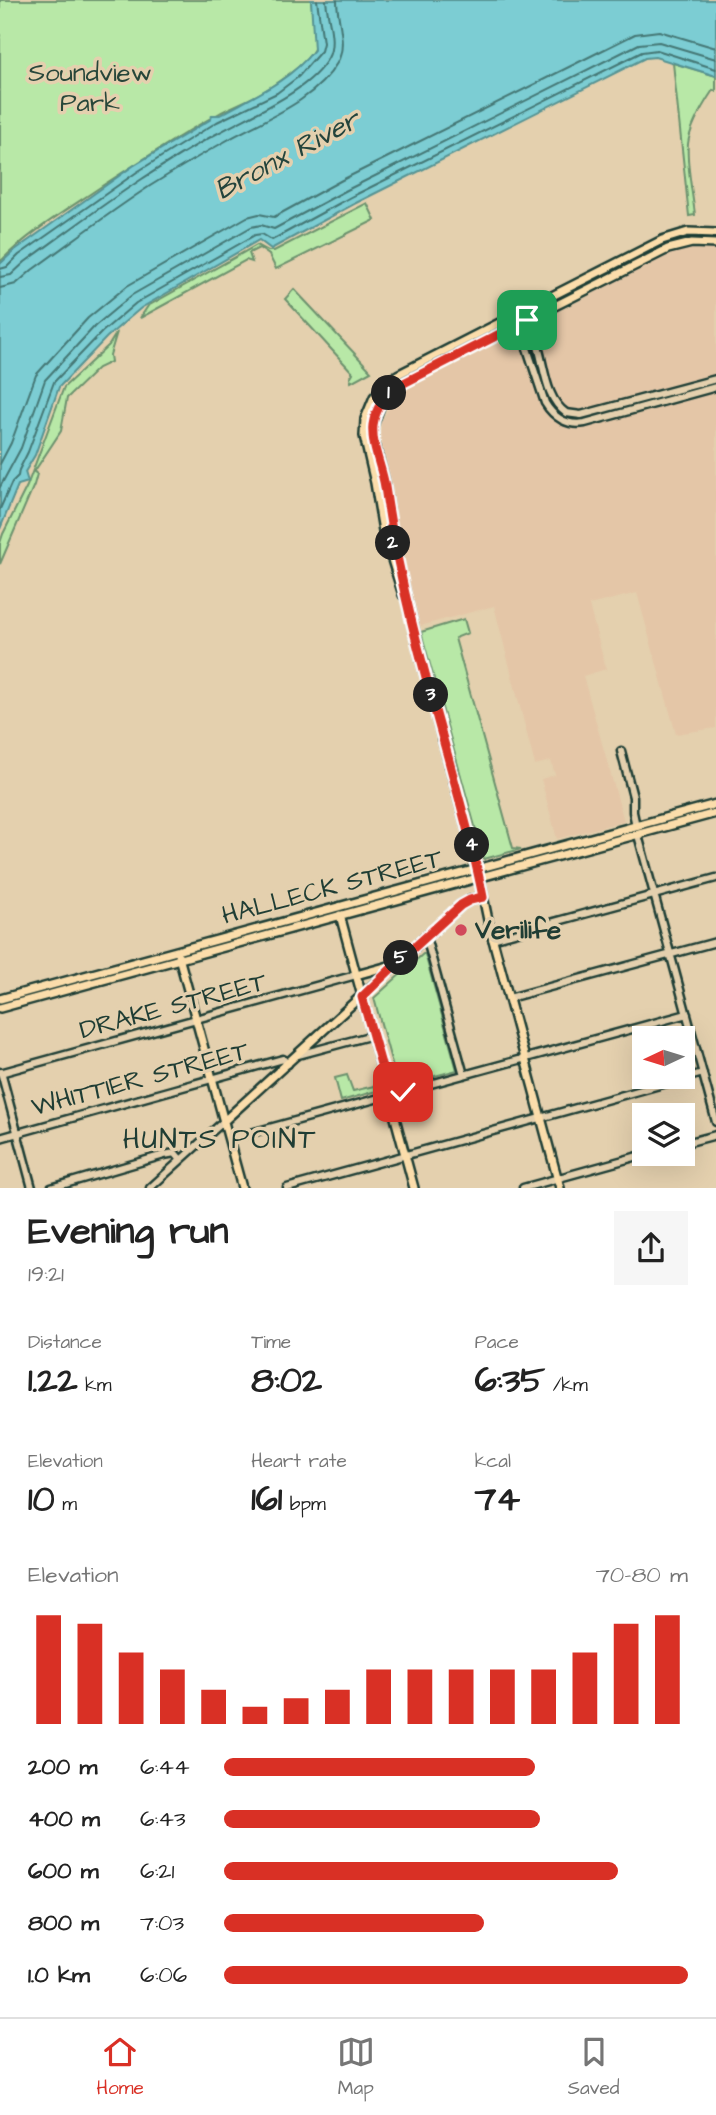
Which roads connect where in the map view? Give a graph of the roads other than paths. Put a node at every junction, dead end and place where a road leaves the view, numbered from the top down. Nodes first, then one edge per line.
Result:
1 (716, 233) edge
2 (716, 244) edge
3 (517, 314) junction
4 (523, 322) junction
5 (476, 335) junction
6 (428, 370) junction
7 (716, 379) edge
8 (716, 387) edge
9 (408, 609) junction
10 (621, 751) dead end
11 (716, 804) edge
12 (716, 813) edge
13 (636, 826) junction
14 (638, 835) junction
15 (479, 873) junction
16 (716, 878) edge
17 (654, 895) junction
18 (483, 897) junction
19 (339, 912) junction
20 (426, 937) junction
21 (492, 939) junction
22 (716, 942) edge
23 (177, 950) junction
24 (670, 954) junction
25 (180, 960) junction
26 (396, 964) junction
27 (356, 975) junction
28 (362, 997) junction
29 (509, 998) junction
30 (0, 999) edge
31 (0, 1008) edge
32 (687, 1014) junction
33 (196, 1020) junction
34 (373, 1035) junction
35 (316, 1039) junction
36 (326, 1049) junction
37 (298, 1055) junction
38 (525, 1058) junction
39 (288, 1063) junction
40 (262, 1065) junction
41 (0, 1072) edge
42 (703, 1073) junction
43 (464, 1075) junction
44 (272, 1078) junction
45 (213, 1080) junction
46 (390, 1096) junction
47 (541, 1118) junction
48 (224, 1121) junction
49 (716, 1122) edge
50 (17, 1133) junction
51 (716, 1135) edge
52 (0, 1138) edge
53 (229, 1139) junction
54 (695, 1141) edge
55 (406, 1155) junction
56 (158, 1158) junction
57 (632, 1158) edge
58 (181, 1160) junction
59 (169, 1170) junction
60 (558, 1178) junction
61 (32, 1188) edge
62 (51, 1188) edge
63 (150, 1188) edge
64 (242, 1188) edge
65 (287, 1188) edge
66 (414, 1188) edge
67 (523, 1188) edge
68 (560, 1188) edge

1 - 3 main road
2 - 4 main road
3 - 4 street
3 - 5 main road
4 - 6 main road
4 - 7 street
4 - 8 street
5 - 6 main road
5 - 9 main road
6 - 9 main road
9 - 15 main road
10 - 13 street
11 - 13 main road, HALLECK STREET
12 - 14 main road, HALLECK STREET
13 - 14 main road
13 - 15 main road, HALLECK STREET
14 - 15 main road, HALLECK STREET
14 - 17 street
15 - 18 main road
15 - 19 main road, HALLECK STREET
16 - 17 street
17 - 21 street
17 - 24 street
18 - 20 main road
18 - 21 main road
19 - 23 main road, HALLECK STREET
19 - 25 main road, HALLECK STREET
19 - 27 main road
20 - 26 main road
20 - 43 street
21 - 29 main road
22 - 24 street
23 - 25 main road
23 - 30 main road, HALLECK STREET
24 - 29 street
24 - 32 street
25 - 31 main road, HALLECK STREET
25 - 33 main road
26 - 27 main road
26 - 28 main road
27 - 28 main road
27 - 33 street, DRAKE STREET
28 - 34 main road
28 - 35 main road
29 - 38 main road
32 - 38 street
32 - 42 street
33 - 41 street, DRAKE STREET
33 - 45 main road
34 - 36 street
34 - 46 main road
35 - 36 street
35 - 37 main road
36 - 37 street
37 - 39 main road
38 - 43 street
38 - 47 main road
39 - 40 street, WHITTIER STREET
39 - 44 main road
40 - 44 street
40 - 45 street, WHITTIER STREET
41 - 50 street
42 - 47 street
42 - 49 street
43 - 46 street
44 - 48 main road
45 - 48 main road
45 - 50 street, WHITTIER STREET
46 - 53 street
46 - 55 main road
47 - 55 street
47 - 60 main road
48 - 53 main road
48 - 58 street
50 - 52 street, WHITTIER STREET
50 - 61 street
51 - 54 street
53 - 64 main road
55 - 65 street
55 - 66 main road
56 - 58 street
56 - 59 street
56 - 62 street
57 - 60 street
58 - 59 street
59 - 63 street
60 - 67 street
60 - 68 main road

